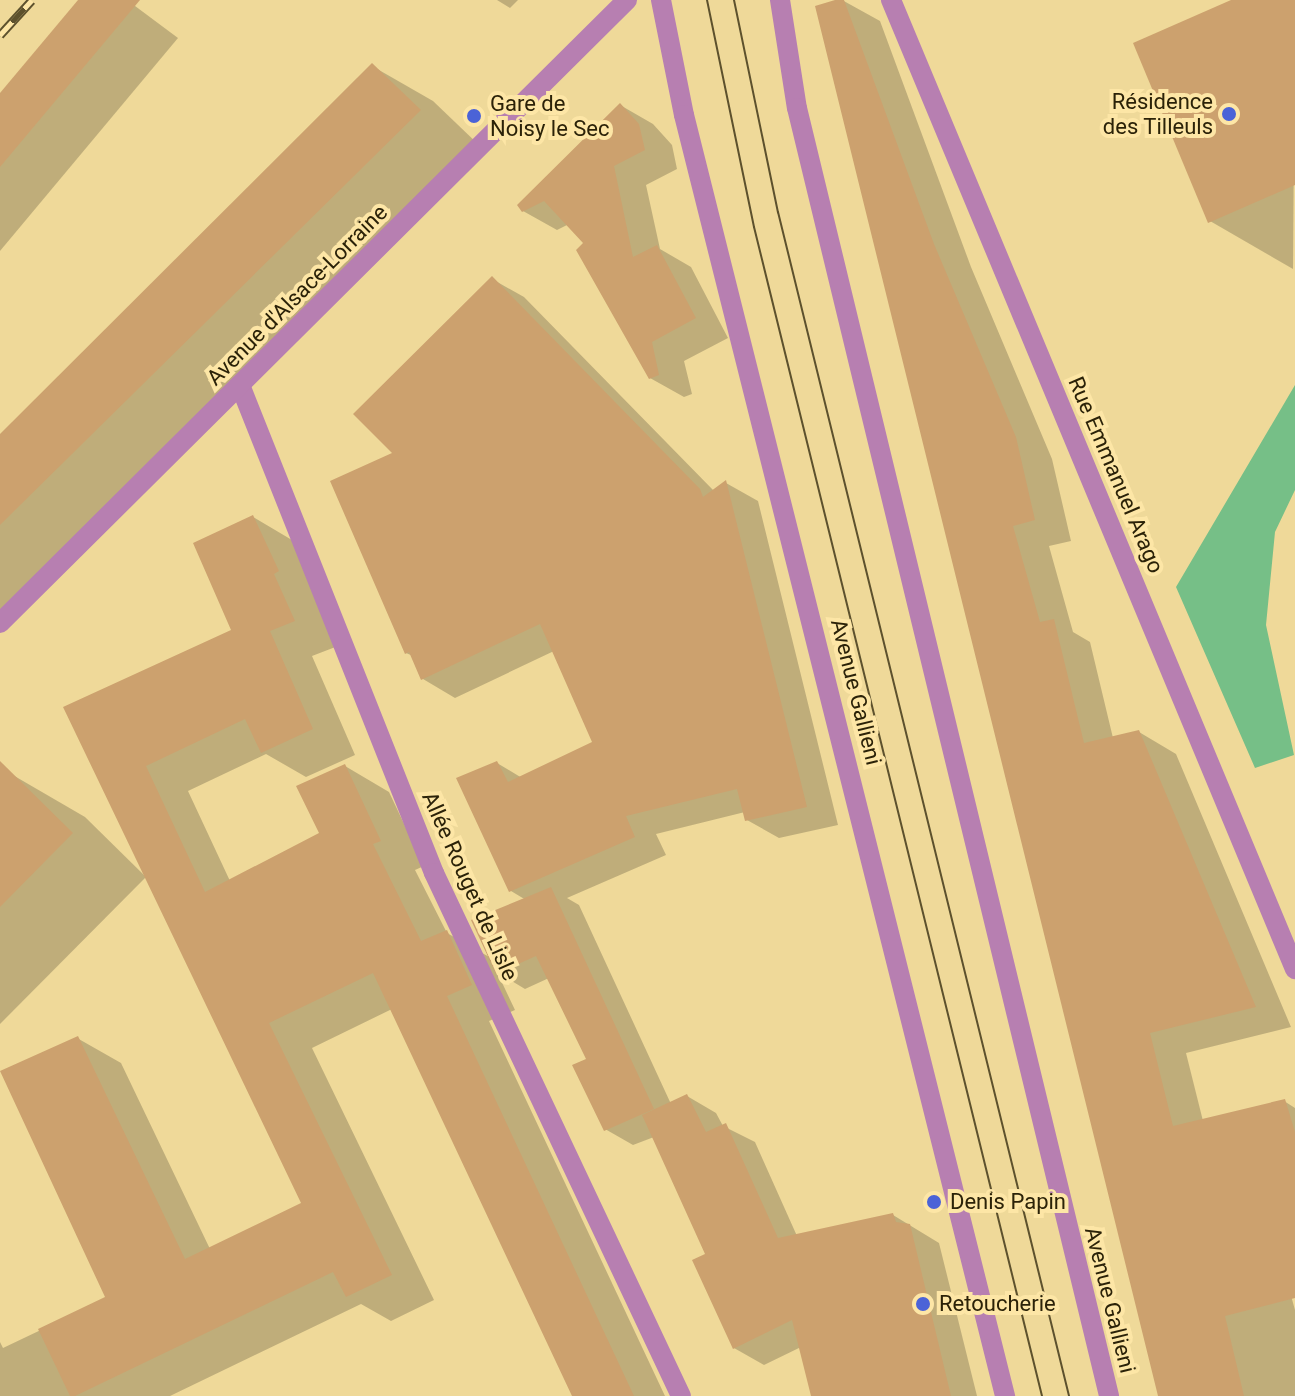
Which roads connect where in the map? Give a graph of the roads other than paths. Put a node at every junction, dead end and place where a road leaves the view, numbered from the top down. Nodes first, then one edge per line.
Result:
1 (627, 0) edge
2 (661, 0) edge
3 (780, 0) edge
4 (891, 0) edge
5 (240, 385) junction
6 (0, 623) edge
7 (1295, 969) edge
8 (681, 1396) edge
9 (1005, 1396) edge
10 (1109, 1396) edge

1 - 5 street, Avenue d'Alsace-Lorraine
2 - 9 street, Avenue Gallieni
3 - 10 street, Avenue Gallieni
4 - 7 street, Rue Emmanuel Arago
5 - 6 street, Avenue d'Alsace-Lorraine
5 - 8 street, Allée Rouget de Lisle

